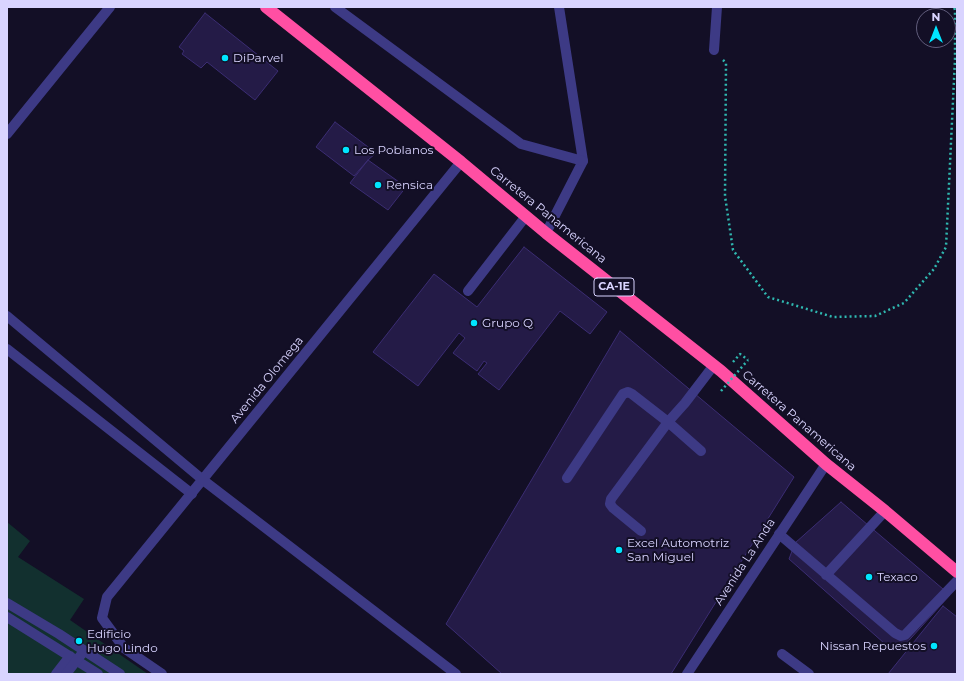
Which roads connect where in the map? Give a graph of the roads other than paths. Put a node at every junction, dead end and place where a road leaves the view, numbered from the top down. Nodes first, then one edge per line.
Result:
1 (110, 7) edge
2 (266, 7) edge
3 (335, 7) edge
4 (559, 7) edge
5 (717, 7) edge
6 (714, 50) road end
7 (7, 134) edge
8 (583, 160) junction
9 (460, 162) junction
10 (526, 216) junction
11 (546, 233) junction
12 (468, 291) dead end
13 (7, 316) edge
14 (7, 349) edge
15 (714, 365) junction
16 (668, 422) junction
17 (702, 451) dead end
18 (826, 464) junction
19 (567, 478) dead end
20 (203, 480) junction
21 (192, 494) junction
22 (885, 511) junction
23 (641, 531) dead end
24 (779, 534) junction
25 (957, 572) edge
26 (826, 575) junction
27 (957, 581) edge
28 (7, 603) edge
29 (7, 617) edge
30 (84, 651) junction
31 (782, 654) dead end
32 (73, 658) junction
33 (56, 674) edge
34 (66, 674) edge
35 (98, 674) edge
36 (120, 674) edge
37 (162, 674) edge
38 (456, 674) edge
39 (687, 674) edge
40 (809, 674) edge

1 - 7 street
2 - 9 highway, Carretera Panamericana / CA-1E
3 - 8 street
4 - 8 street
5 - 6 street
8 - 11 street
9 - 10 highway, Carretera Panamericana / CA-1E
9 - 20 street, Avenida Olomega
10 - 11 highway, Carretera Panamericana / CA-1E
10 - 12 street
11 - 15 highway, Carretera Panamericana / CA-1E
13 - 20 street
14 - 21 street
15 - 16 street
15 - 18 highway, Carretera Panamericana / CA-1E
16 - 17 street
16 - 19 street
16 - 23 street
18 - 22 highway, Carretera Panamericana / CA-1E
18 - 24 street, Avenida La Anda
20 - 21 street, Avenida Olomega
20 - 38 street
21 - 37 street, Avenida Olomega
22 - 25 highway, Carretera Panamericana / CA-1E
22 - 26 street
24 - 26 street
24 - 39 street, Avenida La Anda
26 - 27 street
28 - 30 street
29 - 32 street
30 - 32 street
30 - 36 street
31 - 40 street
32 - 33 street
32 - 34 street
32 - 35 street

